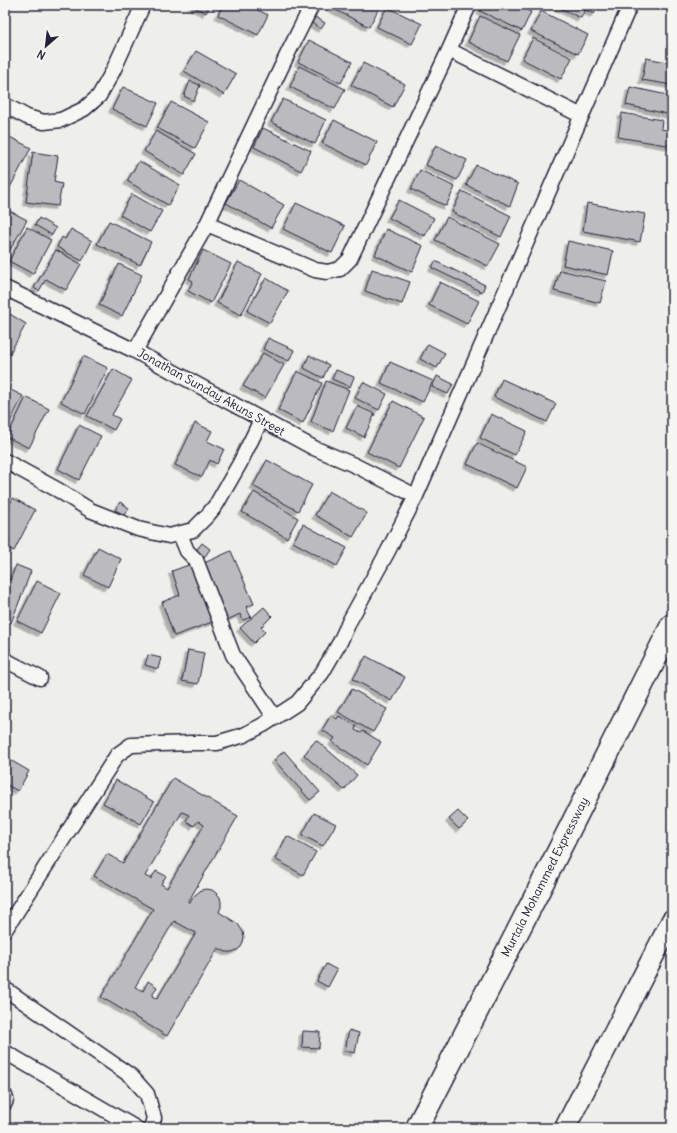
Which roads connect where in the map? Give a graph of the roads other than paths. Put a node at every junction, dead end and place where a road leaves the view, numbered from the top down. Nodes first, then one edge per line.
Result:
1 (143, 5) edge
2 (312, 5) edge
3 (469, 5) edge
4 (630, 5) edge
5 (449, 50) junction
6 (5, 105) edge
7 (582, 116) junction
8 (207, 224) junction
9 (5, 288) edge
10 (135, 351) junction
11 (261, 420) junction
12 (5, 461) edge
13 (416, 496) junction
14 (180, 534) junction
15 (672, 625) edge
16 (5, 660) edge
17 (40, 678) dead end
18 (275, 718) junction
19 (672, 920) edge
20 (5, 930) edge
21 (5, 989) edge
22 (5, 1052) edge
23 (5, 1096) edge
24 (5, 1103) edge
25 (136, 1128) edge
26 (151, 1128) edge
27 (417, 1128) edge
28 (565, 1128) edge

1 - 6 street
2 - 8 street
3 - 5 street
4 - 7 street
5 - 7 street
5 - 8 street
7 - 13 street
8 - 10 street
9 - 10 street, Jonathan Sunday Akuns Street
10 - 11 street, Jonathan Sunday Akuns Street
11 - 13 street, Jonathan Sunday Akuns Street
11 - 14 street
12 - 14 street
13 - 18 street
14 - 18 street
15 - 27 main road, Murtala Mohammed Expressway
16 - 17 street
18 - 20 street
19 - 28 main road
21 - 26 street
22 - 25 street
23 - 24 street

